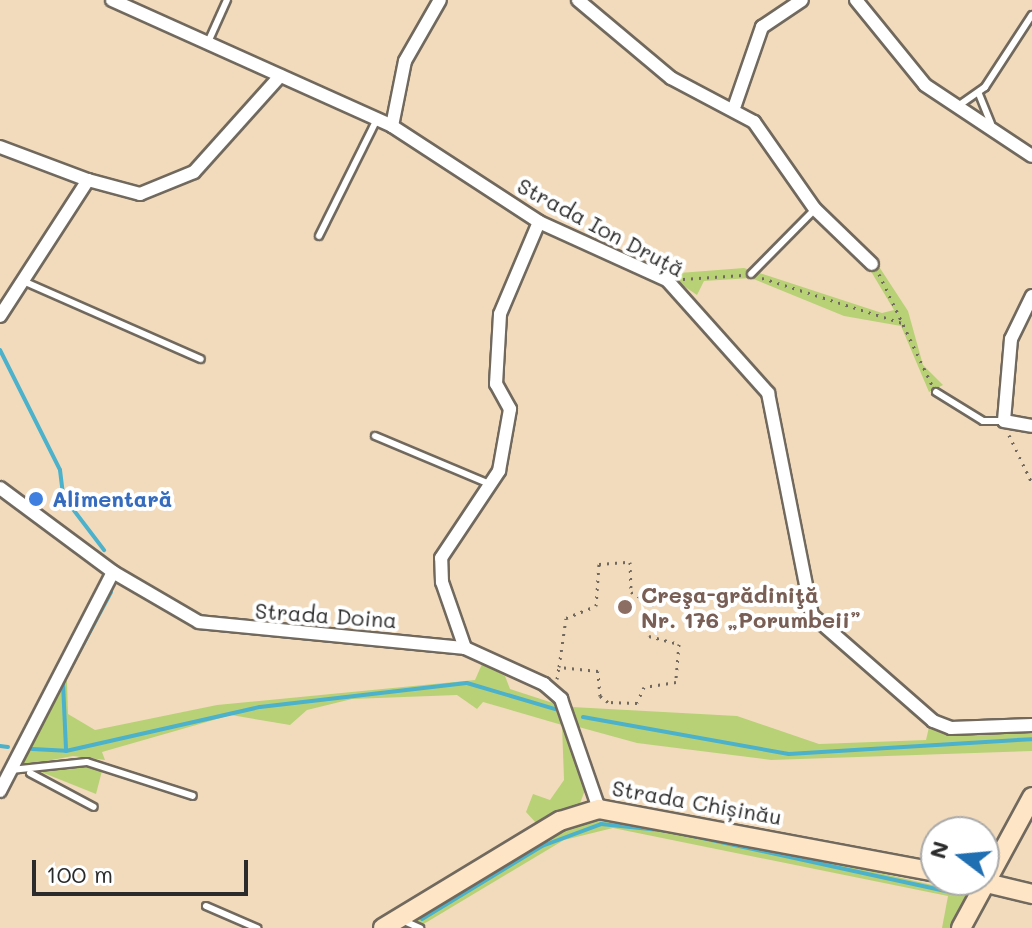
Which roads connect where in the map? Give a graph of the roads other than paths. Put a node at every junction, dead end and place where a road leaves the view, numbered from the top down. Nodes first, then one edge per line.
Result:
1 (112, 0) edge
2 (227, 0) edge
3 (440, 0) edge
4 (578, 0) edge
5 (802, 0) edge
6 (856, 0) edge
7 (1032, 15) edge
8 (209, 40) junction
9 (280, 76) junction
10 (979, 94) junction
11 (735, 105) junction
12 (958, 106) junction
13 (376, 121) junction
14 (991, 124) junction
15 (392, 126) junction
16 (0, 147) edge
17 (1032, 156) edge
18 (88, 180) junction
19 (815, 209) junction
20 (539, 222) junction
21 (319, 236) dead end
22 (872, 264) road end
23 (751, 274) road end
24 (23, 281) junction
25 (1032, 296) edge
26 (0, 316) edge
27 (201, 359) dead end
28 (936, 392) road end
29 (1004, 421) junction
30 (1032, 426) edge
31 (375, 436) dead end
32 (491, 484) junction
33 (0, 488) edge
34 (113, 572) junction
35 (465, 648) junction
36 (1032, 725) edge
37 (11, 770) junction
38 (29, 773) junction
39 (0, 791) edge
40 (193, 796) dead end
41 (1032, 797) edge
42 (94, 807) dead end
43 (599, 809) junction
44 (1000, 850) edge
45 (920, 869) edge
46 (1000, 886) edge
47 (1032, 894) edge
48 (975, 896) edge
49 (206, 906) dead end
50 (391, 923) edge
51 (257, 928) edge
52 (420, 928) edge
53 (961, 928) edge

1 - 8 street, Strada Ion Druță
2 - 8 lane
3 - 15 street
4 - 11 street
5 - 11 street
6 - 12 street
7 - 10 lane
8 - 9 street, Strada Ion Druță
9 - 13 street, Strada Ion Druță
9 - 18 street
10 - 12 lane
10 - 14 lane
11 - 19 street
12 - 14 street
13 - 15 street, Strada Ion Druță
13 - 21 lane
14 - 17 street
15 - 20 street, Strada Ion Druță
16 - 18 street
18 - 24 street
19 - 22 street
19 - 23 lane
20 - 32 street
20 - 36 street, Strada Ion Druță
24 - 26 street
24 - 27 lane
25 - 29 street
28 - 29 lane
29 - 30 street
31 - 32 lane
32 - 35 street
33 - 34 street, Strada Doina
34 - 35 street, Strada Doina
34 - 37 street
35 - 43 street, Strada Doina
37 - 38 lane
37 - 39 street
38 - 40 lane
38 - 42 lane
41 - 44 street
43 - 45 street, Strada Chișinău
43 - 50 street, Strada Chișinău
46 - 47 street
48 - 53 street
49 - 51 lane
50 - 52 lane

